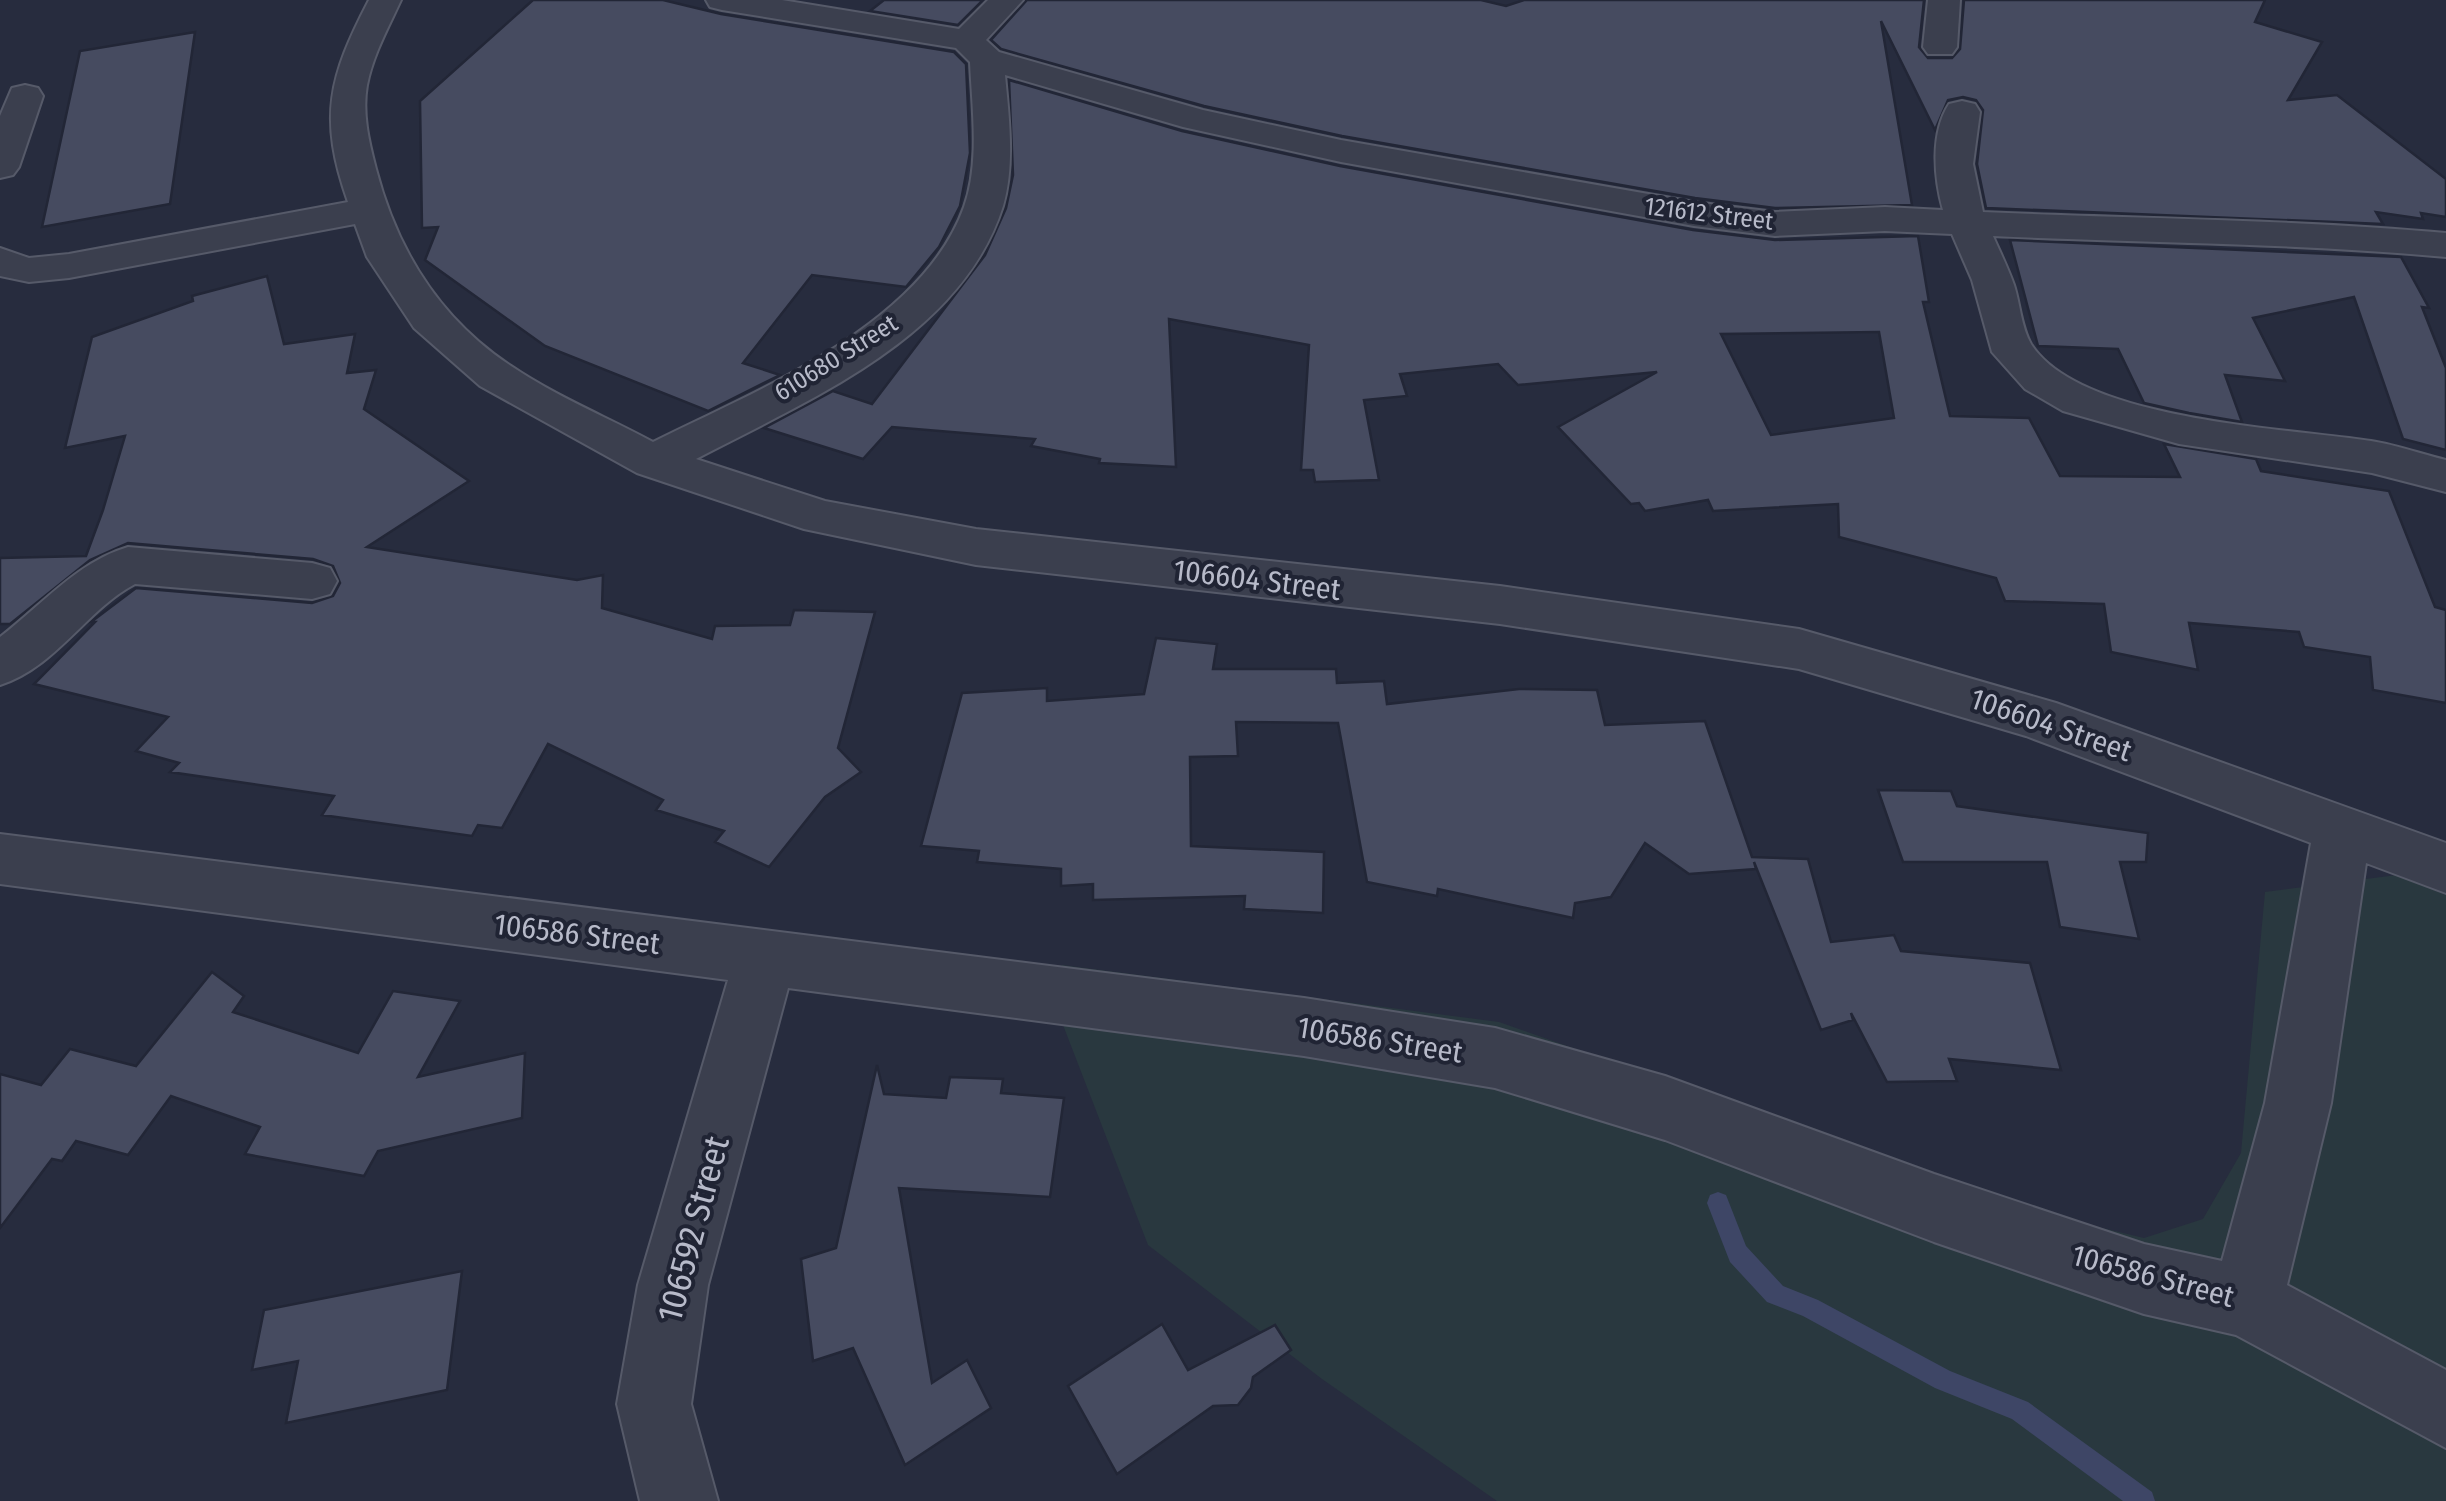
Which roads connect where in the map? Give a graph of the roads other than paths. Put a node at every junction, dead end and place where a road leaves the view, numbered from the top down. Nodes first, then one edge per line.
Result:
1 (385, 0) edge
2 (722, 0) edge
3 (1007, 0) edge
4 (1944, 0) edge
5 (1940, 47) dead end
6 (977, 49) junction
7 (24, 96) dead end
8 (1962, 112) dead end
9 (0, 166) edge
10 (370, 209) junction
11 (1970, 222) junction
12 (2446, 245) edge
13 (0, 260) edge
14 (653, 462) junction
15 (2446, 476) edge
16 (312, 581) dead end
17 (0, 664) edge
18 (2342, 828) junction
19 (0, 859) edge
20 (2446, 868) edge
21 (765, 958) junction
22 (2247, 1302) junction
23 (2446, 1411) edge
24 (679, 1501) edge

1 - 10 street, 106604 Street
2 - 6 street, 121612 Street
3 - 6 street
4 - 5 street
6 - 11 street, 121612 Street
6 - 14 street, 610680 Street
7 - 9 street
8 - 11 street
10 - 13 street
10 - 14 street, 106604 Street
11 - 12 street, 121612 Street
11 - 15 street
14 - 18 street, 106604 Street
16 - 17 street
18 - 20 street, 106604 Street
18 - 22 street, 106586 Street
19 - 21 street, 106586 Street
21 - 22 street, 106586 Street
21 - 24 street, 106592 Street
22 - 23 street

